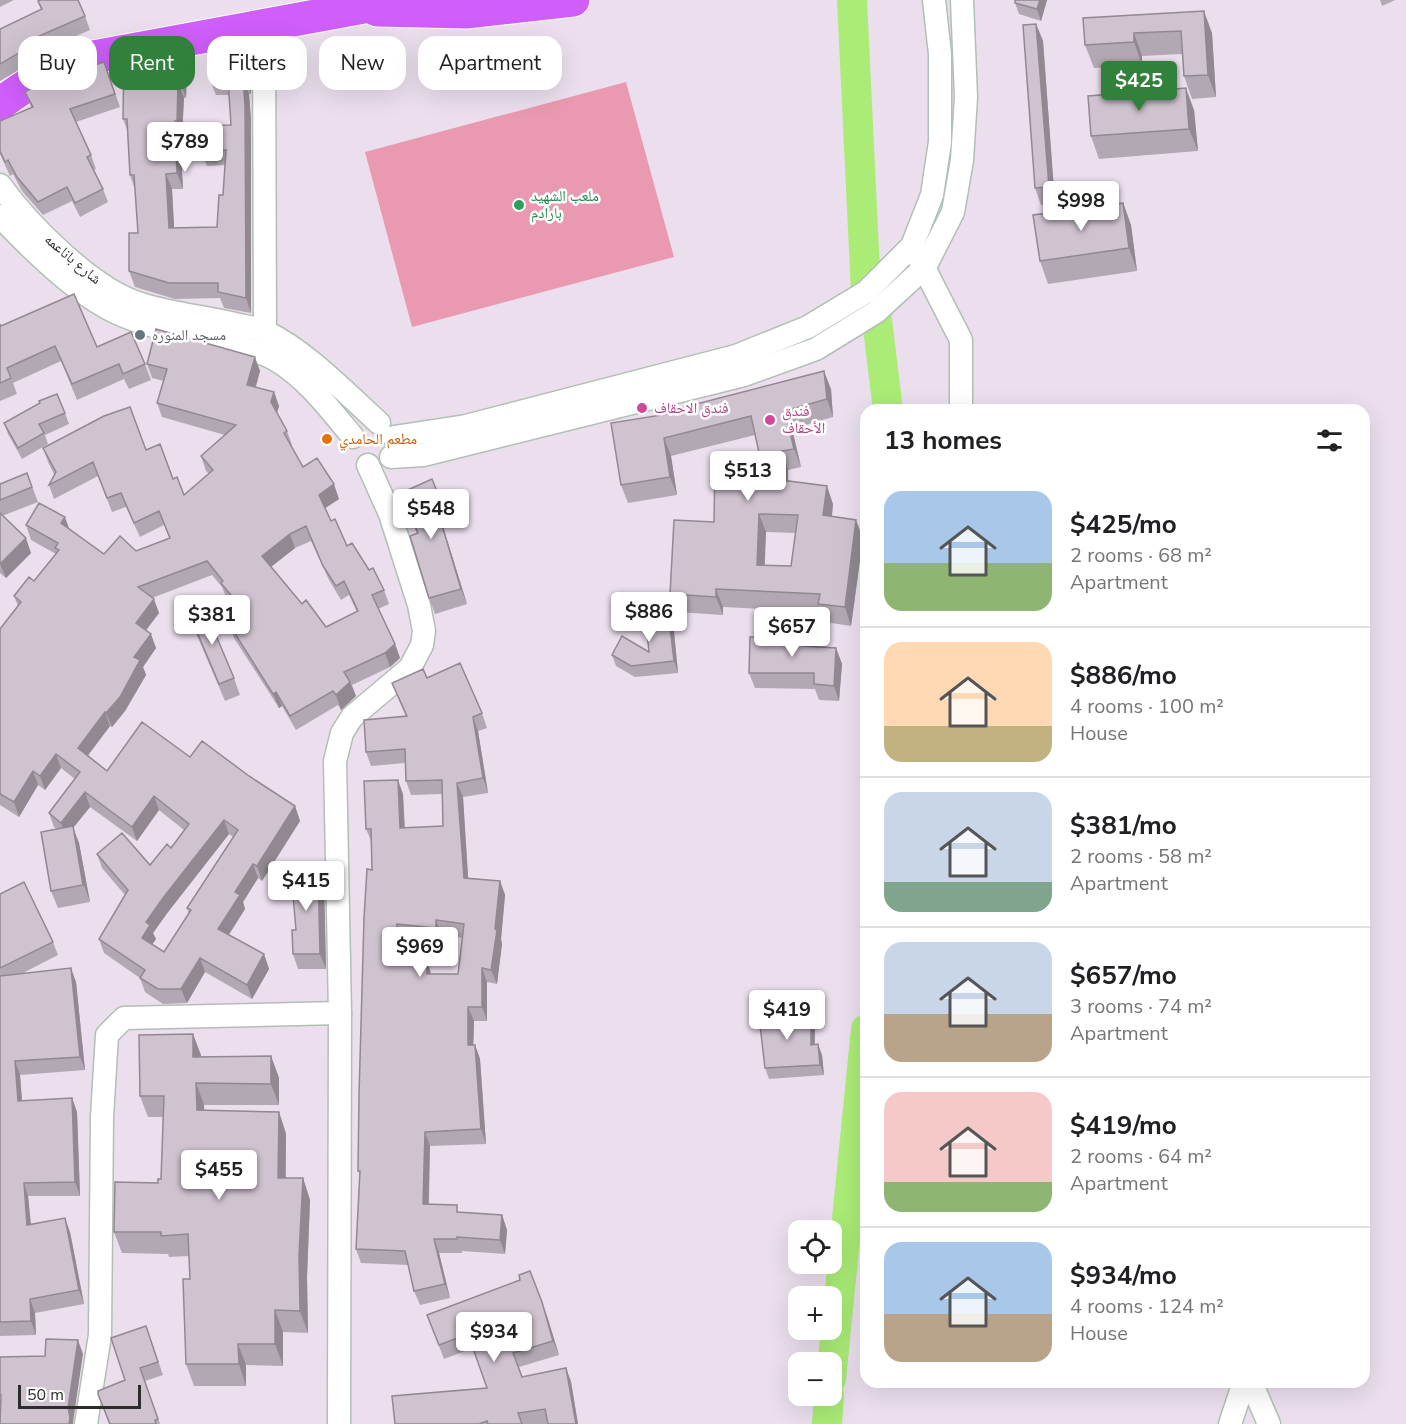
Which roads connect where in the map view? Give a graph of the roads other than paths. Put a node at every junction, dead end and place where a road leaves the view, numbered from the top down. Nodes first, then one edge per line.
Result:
1 (402, 0) edge
2 (573, 0) edge
3 (934, 0) edge
4 (962, 0) edge
5 (345, 10) junction
6 (264, 25) junction
7 (0, 104) edge
8 (0, 184) edge
9 (0, 216) edge
10 (912, 246) junction
11 (924, 267) junction
12 (265, 331) junction
13 (592, 404) junction
14 (961, 404) edge
15 (353, 437) junction
16 (384, 448) junction
17 (340, 1013) junction
18 (1242, 1388) edge
19 (1254, 1388) edge
20 (86, 1424) edge
21 (339, 1424) edge
22 (1230, 1424) edge
23 (1269, 1424) edge

1 - 5 highway
2 - 5 highway
3 - 10 street
4 - 11 street
5 - 6 highway
6 - 7 highway
6 - 12 street
8 - 12 street, شارع باناعمه
9 - 15 street, شارع باناعمه
10 - 11 street
10 - 13 street
11 - 13 street
11 - 14 street
12 - 16 street, شارع باناعمه
13 - 16 street
15 - 16 street
15 - 16 street
16 - 17 street
17 - 20 street
17 - 21 street
18 - 22 street
19 - 23 street

